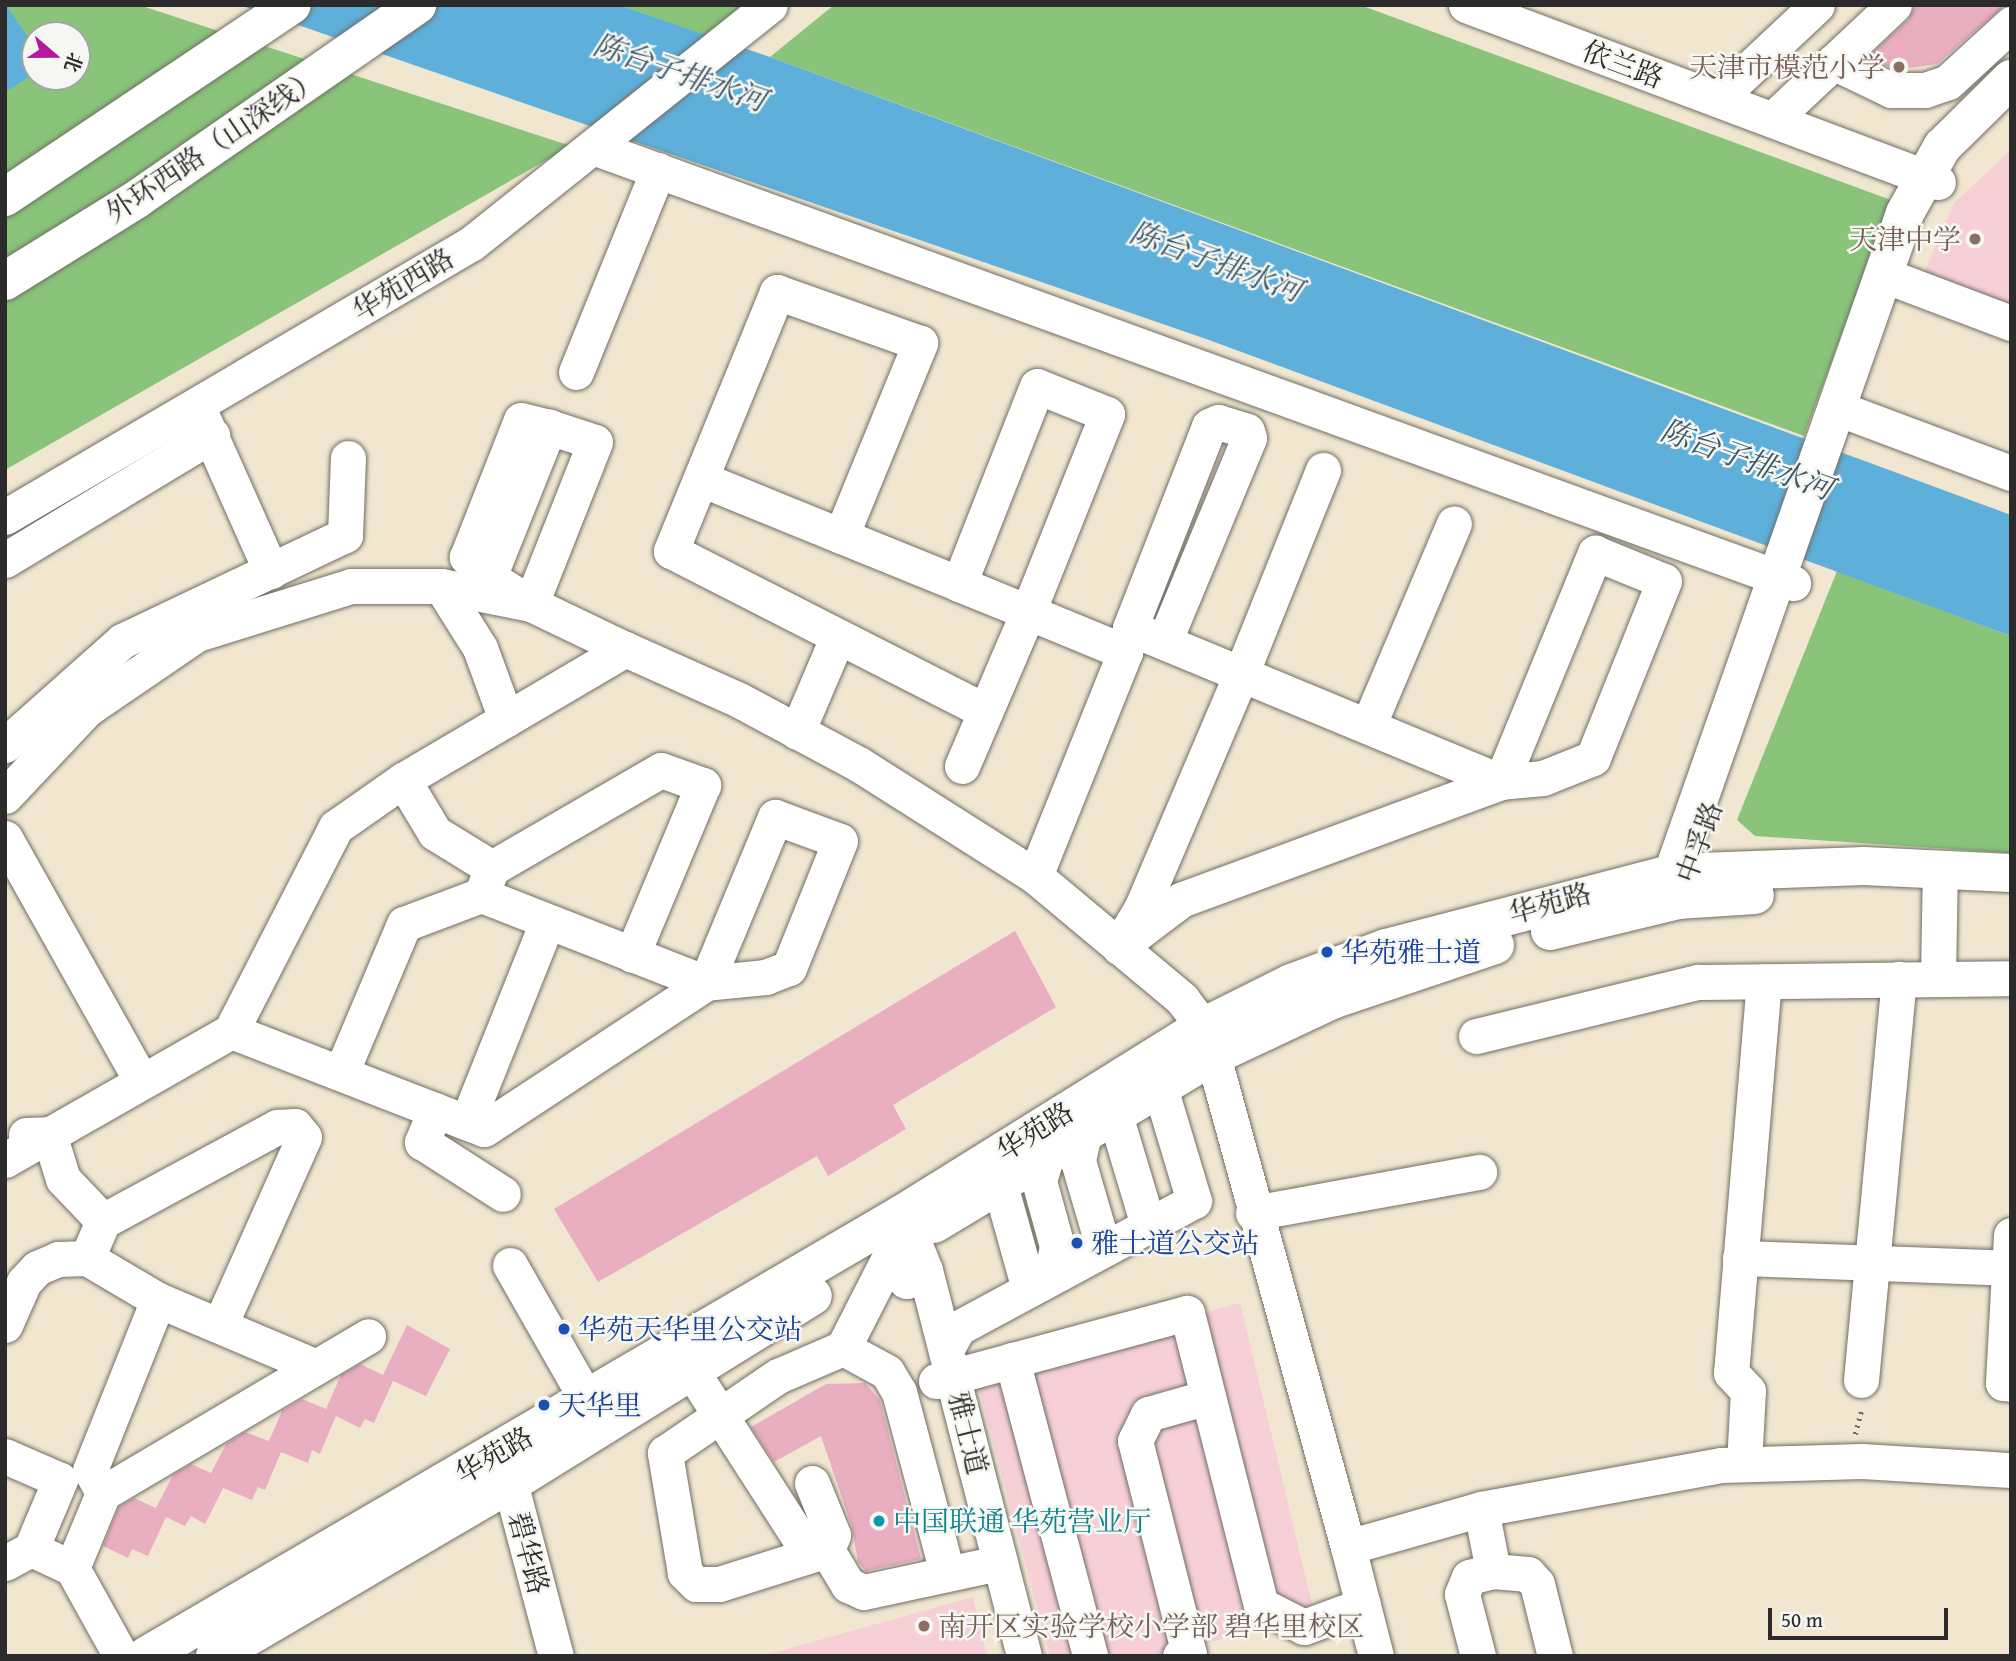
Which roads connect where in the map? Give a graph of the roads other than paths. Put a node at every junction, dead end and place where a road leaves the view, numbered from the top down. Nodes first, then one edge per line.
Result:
1 (417, 5) edge
2 (1817, 5) edge
3 (1894, 5) edge
4 (1469, 6) edge
5 (764, 10) edge
6 (277, 15) edge
7 (2011, 24) edge
8 (1833, 62) junction
9 (2011, 79) edge
10 (1717, 99) junction
11 (2011, 99) edge
12 (1773, 119) junction
13 (598, 143) junction
14 (658, 170) junction
15 (1930, 180) junction
16 (5, 197) edge
17 (1891, 278) junction
18 (5, 281) edge
19 (2011, 323) edge
20 (576, 372) dead end
21 (205, 420) junction
22 (1841, 420) junction
23 (348, 458) dead end
24 (1323, 470) dead end
25 (2011, 473) edge
26 (701, 478) junction
27 (5, 517) edge
28 (1454, 523) dead end
29 (841, 536) junction
30 (5, 560) edge
31 (271, 570) junction
32 (1787, 575) junction
33 (959, 584) junction
34 (441, 586) junction
35 (531, 604) junction
36 (1028, 612) junction
37 (838, 636) junction
38 (1127, 640) junction
39 (1164, 642) junction
40 (625, 649) junction
41 (1241, 674) junction
42 (985, 711) junction
43 (506, 719) junction
44 (1368, 726) junction
45 (797, 732) junction
46 (5, 746) edge
47 (962, 766) dead end
48 (403, 780) junction
49 (1501, 782) junction
50 (5, 796) edge
51 (5, 838) edge
52 (1684, 865) junction
53 (2011, 873) edge
54 (1035, 876) junction
55 (1939, 880) junction
56 (486, 882) junction
57 (2011, 896) edge
58 (548, 922) junction
59 (1119, 947) junction
60 (632, 955) junction
61 (1938, 978) junction
62 (2011, 978) edge
63 (1899, 979) junction
64 (1763, 981) junction
65 (706, 983) junction
66 (231, 1031) junction
67 (1476, 1036) dead end
68 (1208, 1041) junction
69 (341, 1073) junction
70 (140, 1079) junction
71 (1160, 1088) junction
72 (451, 1116) junction
73 (1100, 1125) junction
74 (50, 1134) junction
75 (5, 1136) edge
76 (1046, 1158) junction
77 (5, 1160) edge
78 (1479, 1172) dead end
79 (1000, 1185) junction
80 (503, 1194) dead end
81 (945, 1202) junction
82 (1254, 1213) junction
83 (103, 1221) junction
84 (1148, 1225) junction
85 (905, 1243) junction
86 (1093, 1255) junction
87 (2010, 1257) edge
88 (86, 1258) junction
89 (1740, 1258) junction
90 (1872, 1263) junction
91 (510, 1265) dead end
92 (1040, 1283) junction
93 (158, 1300) junction
94 (5, 1325) edge
95 (220, 1325) junction
96 (368, 1336) dead end
97 (843, 1348) junction
98 (947, 1350) junction
99 (1012, 1360) junction
100 (314, 1366) junction
101 (691, 1370) junction
102 (1861, 1380) road end
103 (2011, 1384) edge
104 (1209, 1397) junction
105 (594, 1413) junction
106 (719, 1415) junction
107 (5, 1456) edge
108 (1744, 1464) junction
109 (506, 1467) junction
110 (2011, 1470) edge
111 (84, 1481) junction
112 (812, 1483) dead end
113 (1481, 1509) junction
114 (1348, 1548) junction
115 (14, 1550) edge
116 (818, 1552) junction
117 (984, 1566) junction
118 (72, 1568) junction
119 (1493, 1571) junction
120 (947, 1573) junction
121 (1363, 1605) junction
122 (121, 1656) edge
123 (146, 1656) edge
124 (215, 1656) edge
125 (556, 1656) edge
126 (1010, 1656) edge
127 (1024, 1656) edge
128 (1047, 1656) edge
129 (1090, 1656) edge
130 (1181, 1656) edge
131 (1376, 1656) edge
132 (1478, 1656) edge
133 (1555, 1656) edge

1 - 18 main road, 外环西路（山深线）
2 - 10 street
3 - 8 street
4 - 10 street, 依兰路
5 - 13 street, 华苑西路
6 - 16 main road
7 - 8 street
8 - 12 street
9 - 15 main road
10 - 12 street, 依兰路
11 - 15 main road
12 - 15 street, 依兰路
13 - 14 street
13 - 21 street, 华苑西路
14 - 20 street
14 - 32 street
15 - 17 main road
17 - 19 street
17 - 22 main road
21 - 27 street, 华苑西路
21 - 30 street
21 - 31 street
22 - 25 street
22 - 32 main road, 中孚路
23 - 31 street
24 - 41 street
26 - 29 street
26 - 29 street
26 - 37 street
28 - 44 street
29 - 33 street
31 - 46 street
32 - 52 main road, 中孚路
33 - 36 street
33 - 36 street
34 - 35 street
34 - 43 street
34 - 50 street
35 - 35 street
35 - 40 street
36 - 38 street
36 - 42 street
37 - 42 street
37 - 45 street
38 - 39 street
38 - 39 street
38 - 54 street
39 - 41 street
40 - 43 street
40 - 45 street
41 - 44 street
41 - 59 street
42 - 47 street
43 - 48 street
44 - 49 street
45 - 54 street
48 - 56 street
48 - 66 street
49 - 49 street
49 - 59 street
51 - 70 street
52 - 55 main road, 华苑路
52 - 55 main road, 华苑路
52 - 68 main road, 华苑路
53 - 55 main road, 华苑路
54 - 59 street
55 - 57 main road, 华苑路
55 - 61 street
56 - 58 street
56 - 60 street
56 - 69 street
58 - 60 street
58 - 72 street
59 - 68 street
60 - 65 street
61 - 62 street
61 - 63 street
63 - 64 street
63 - 90 street
64 - 67 street
64 - 89 street
65 - 65 street
65 - 72 street
66 - 69 street
66 - 70 street
68 - 71 main road, 华苑路
68 - 81 main road, 华苑路
68 - 82 street
69 - 72 street
70 - 74 street
71 - 73 main road, 华苑路
71 - 84 street
72 - 80 street
73 - 76 main road, 华苑路
73 - 84 street
73 - 86 street
74 - 75 street
74 - 77 street
74 - 83 street
76 - 79 main road, 华苑路
76 - 92 street
78 - 82 street
79 - 81 main road, 华苑路
79 - 92 street
81 - 85 main road, 华苑路
82 - 114 street
83 - 88 street
83 - 95 street
84 - 86 street
85 - 97 street
85 - 98 street, 雅士道
85 - 101 main road, 华苑路
85 - 105 main road, 华苑路
86 - 92 street
87 - 90 street
87 - 103 street
88 - 93 street
88 - 94 street
89 - 90 street
89 - 108 street
90 - 102 street
91 - 105 street
92 - 98 street
93 - 95 street
93 - 111 street
95 - 100 street
96 - 100 street
97 - 106 street
97 - 120 street
98 - 99 street
98 - 117 street, 雅士道
98 - 127 street, 雅士道
98 - 128 street
99 - 104 street
99 - 129 street
100 - 111 street
101 - 105 main road, 华苑路
101 - 106 street
104 - 121 street
104 - 130 street
105 - 109 main road, 华苑路
106 - 116 street
106 - 116 street
107 - 111 street
108 - 110 street
108 - 113 street
109 - 123 main road, 华苑路
109 - 124 main road, 华苑路
109 - 125 street, 碧华路
111 - 115 street
111 - 118 street
112 - 116 street
113 - 114 street
113 - 119 street
114 - 121 street
115 - 118 street
116 - 120 street
117 - 120 street
117 - 126 street, 雅士道
118 - 122 street
119 - 132 street
119 - 133 street
121 - 131 street

